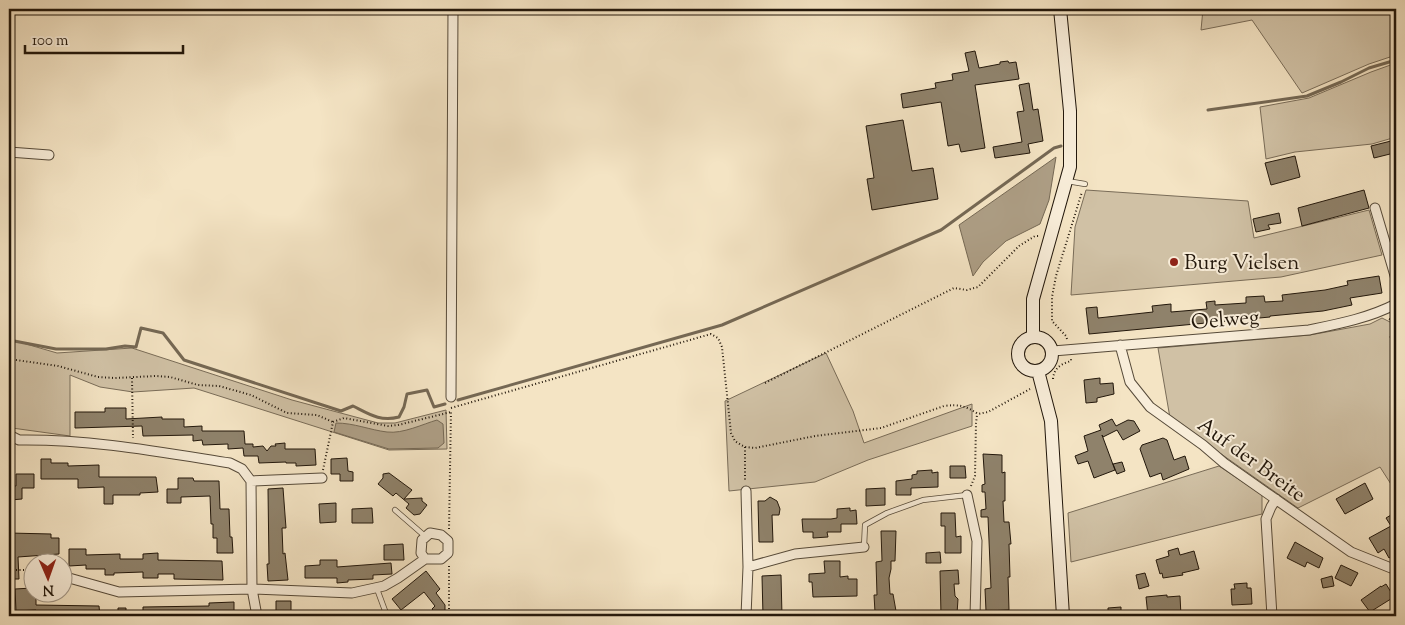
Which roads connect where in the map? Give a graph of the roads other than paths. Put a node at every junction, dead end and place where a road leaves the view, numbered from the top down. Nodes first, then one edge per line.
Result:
1 (453, 9) edge
2 (1060, 9) edge
3 (9, 152) edge
4 (49, 155) dead end
5 (1067, 181) junction
6 (1085, 184) road end
7 (1375, 208) dead end
8 (1396, 279) edge
9 (1396, 304) edge
10 (1033, 336) junction
11 (1120, 345) junction
12 (1053, 350) junction
13 (1038, 371) junction
14 (451, 396) road end
15 (9, 434) edge
16 (322, 478) road end
17 (252, 481) junction
18 (746, 491) road end
19 (967, 495) joint
20 (1276, 499) junction
21 (395, 510) dead end
22 (426, 537) junction
23 (864, 547) joint
24 (424, 559) junction
25 (748, 567) junction
26 (1396, 570) edge
27 (72, 578) edge
28 (252, 589) junction
29 (377, 589) junction
30 (257, 616) edge
31 (387, 616) edge
32 (746, 616) edge
33 (975, 616) edge
34 (1064, 616) edge
35 (1272, 616) edge

1 - 14 street
2 - 5 main road
3 - 4 street
5 - 6 lane
5 - 10 main road
7 - 8 street
9 - 11 street, Oelweg
10 - 12 main road
10 - 13 main road
11 - 12 street, Oelweg
11 - 20 street, Auf der Breite
12 - 13 main road
13 - 34 main road
15 - 17 street
16 - 17 street
17 - 28 street
18 - 25 street
19 - 23 lane
19 - 33 street
20 - 26 street, Auf der Breite
20 - 35 street
21 - 22 lane
22 - 24 street
22 - 24 street
23 - 25 street
24 - 29 street
25 - 32 street
27 - 28 street
28 - 29 street
28 - 30 street
29 - 31 lane

